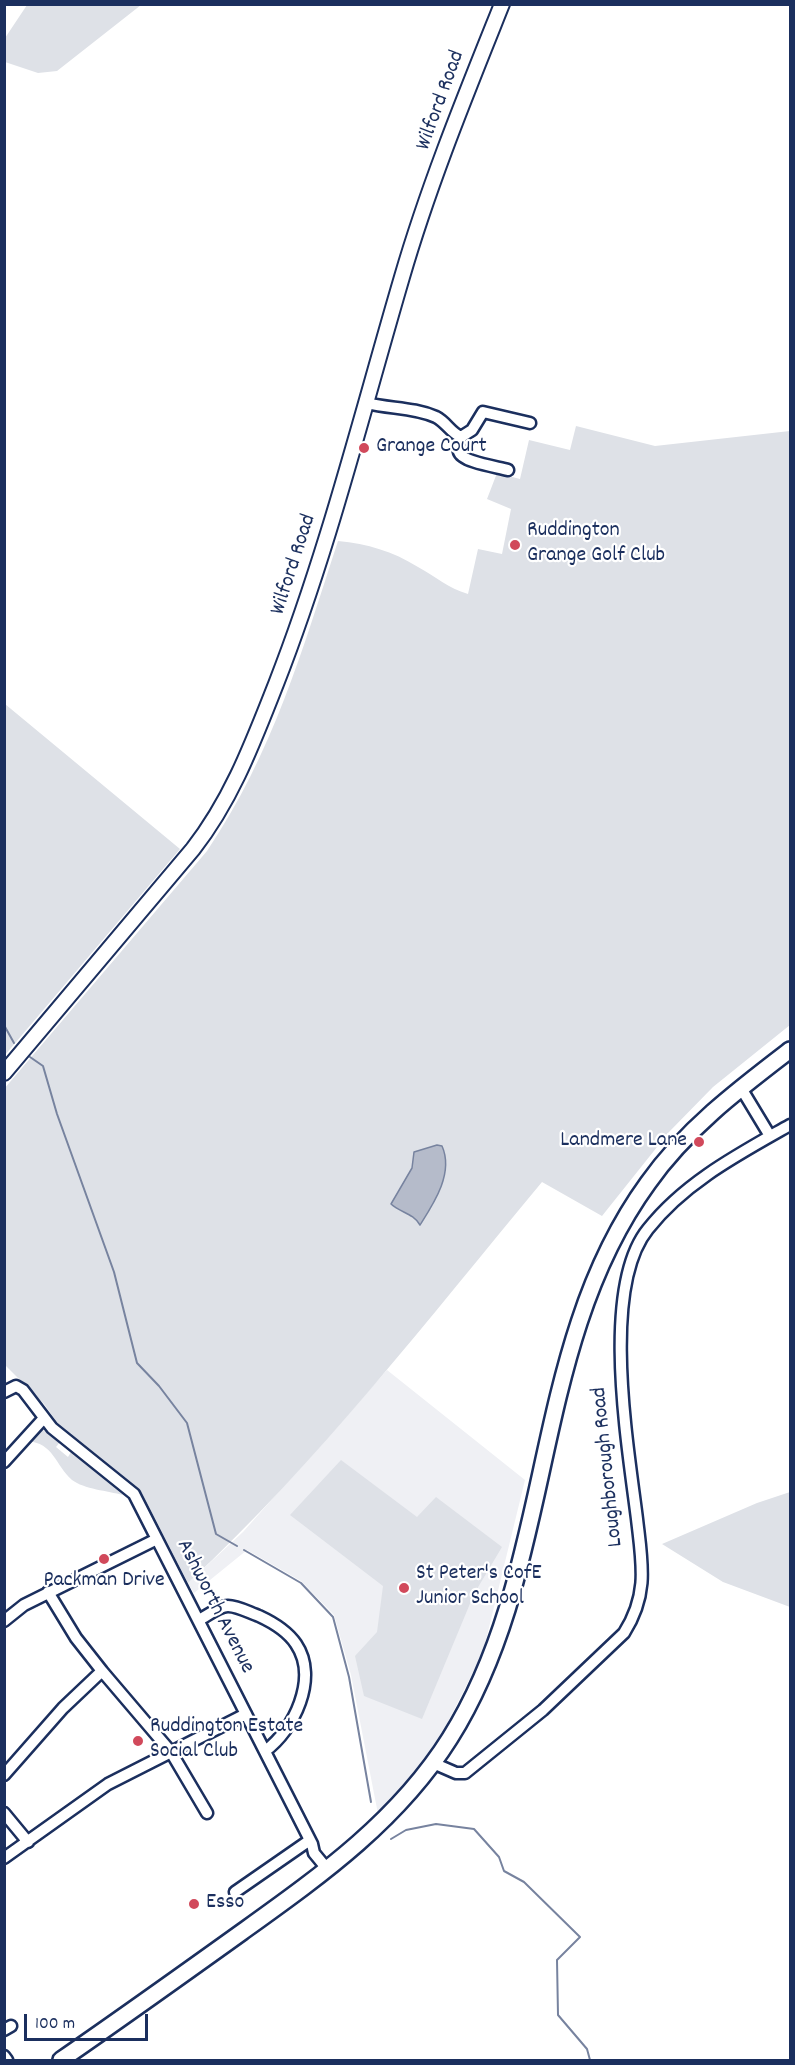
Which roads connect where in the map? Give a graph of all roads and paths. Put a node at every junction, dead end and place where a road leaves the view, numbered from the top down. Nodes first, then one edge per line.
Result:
1 (502, 4) edge
2 (366, 403) junction
3 (530, 423) dead end
4 (461, 438) junction
5 (508, 470) dead end
6 (790, 1050) edge
7 (4, 1073) edge
8 (741, 1088) junction
9 (790, 1125) edge
10 (770, 1136) junction
11 (4, 1392) edge
12 (44, 1418) junction
13 (4, 1462) edge
14 (157, 1539) junction
15 (48, 1592) junction
16 (199, 1620) junction
17 (4, 1621) edge
18 (102, 1671) junction
19 (246, 1714) junction
20 (265, 1751) junction
21 (171, 1752) junction
22 (434, 1763) junction
23 (4, 1775) edge
24 (4, 1813) edge
25 (207, 1813) dead end
26 (28, 1842) junction
27 (311, 1842) junction
28 (4, 1858) edge
29 (333, 1866) junction
30 (235, 1892) dead end
31 (4, 2056) edge
32 (8, 2061) edge
33 (61, 2061) edge

1 - 2 main road, Wilford Road
2 - 4 street
2 - 7 main road, Wilford Road
3 - 4 street
4 - 5 street
6 - 8 main road, Loughborough Road
8 - 10 street
8 - 22 main road, Loughborough Road
9 - 10 street, Loughborough Road
10 - 22 street, Loughborough Road
11 - 12 street, Ashworth Avenue
12 - 13 street
12 - 14 street, Ashworth Avenue
14 - 15 street
14 - 16 street, Ashworth Avenue
15 - 17 street
15 - 18 street
16 - 19 street, Ashworth Avenue
16 - 20 street
18 - 21 street
18 - 23 street
19 - 20 street, Ashworth Avenue
19 - 21 street
20 - 27 street, Ashworth Avenue
21 - 25 street
21 - 26 street
22 - 29 main road, Loughborough Road
24 - 26 street
26 - 28 street
27 - 29 street, Ashworth Avenue
27 - 30 street
29 - 33 main road, Loughborough Road
31 - 32 street

